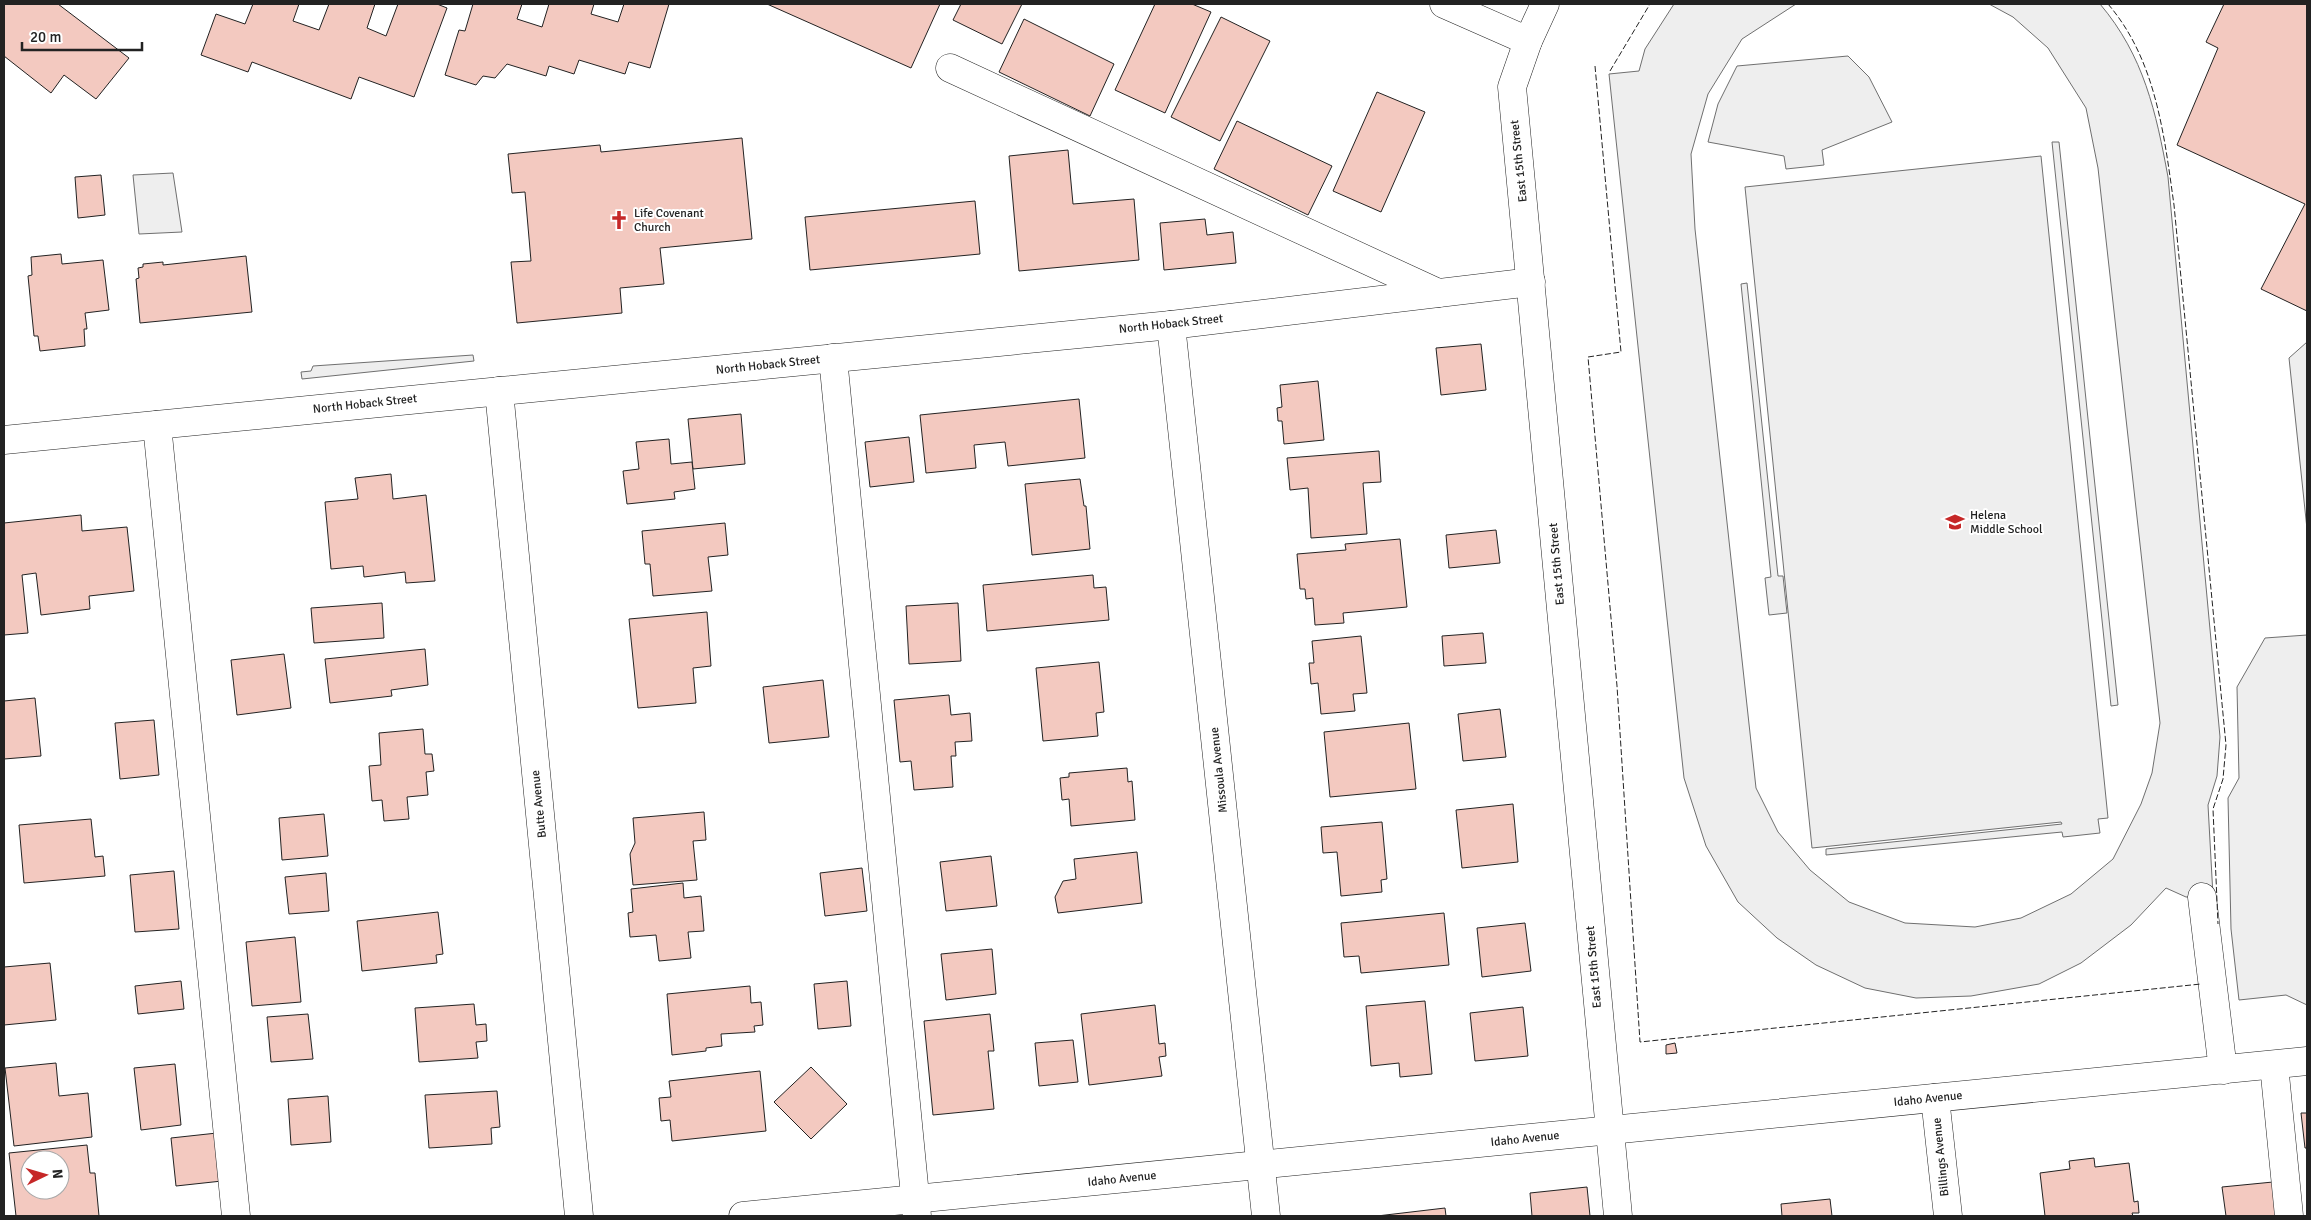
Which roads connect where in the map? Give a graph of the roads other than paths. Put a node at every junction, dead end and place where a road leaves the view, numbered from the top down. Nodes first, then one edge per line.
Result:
1 (1444, 4) edge
2 (1545, 4) edge
3 (1528, 41) junction
4 (950, 68) dead end
5 (1531, 282) junction
6 (1438, 293) junction
7 (1171, 324) junction
8 (833, 358) junction
9 (499, 391) junction
10 (157, 425) junction
11 (4, 440) edge
12 (2202, 897) dead end
13 (2307, 1061) edge
14 (2274, 1065) junction
15 (2223, 1070) junction
16 (1935, 1098) junction
17 (1610, 1131) junction
18 (1261, 1165) junction
19 (916, 1208) edge
20 (236, 1216) edge
21 (579, 1216) edge
22 (743, 1216) edge
23 (1266, 1216) edge
24 (1618, 1216) edge
25 (1948, 1216) edge
26 (2289, 1216) edge

1 - 3 street
2 - 3 street, East 15th Street
3 - 5 street, East 15th Street
4 - 6 street
5 - 6 street, North Hoback Street
5 - 17 street, East 15th Street
6 - 7 street, North Hoback Street
7 - 8 street, North Hoback Street
7 - 18 street, Missoula Avenue
8 - 9 street, North Hoback Street
8 - 19 street
9 - 10 street, North Hoback Street
9 - 21 street, Butte Avenue
10 - 11 street, North Hoback Street
10 - 20 street
12 - 15 street
13 - 14 street, Idaho Avenue
14 - 15 street, Idaho Avenue
14 - 26 street
15 - 16 street, Idaho Avenue
16 - 17 street, Idaho Avenue
16 - 25 street, Billings Avenue
17 - 18 street, Idaho Avenue
17 - 24 street, East 15th Street
18 - 19 street, Idaho Avenue
18 - 23 street, Missoula Avenue
19 - 22 street, Idaho Avenue

